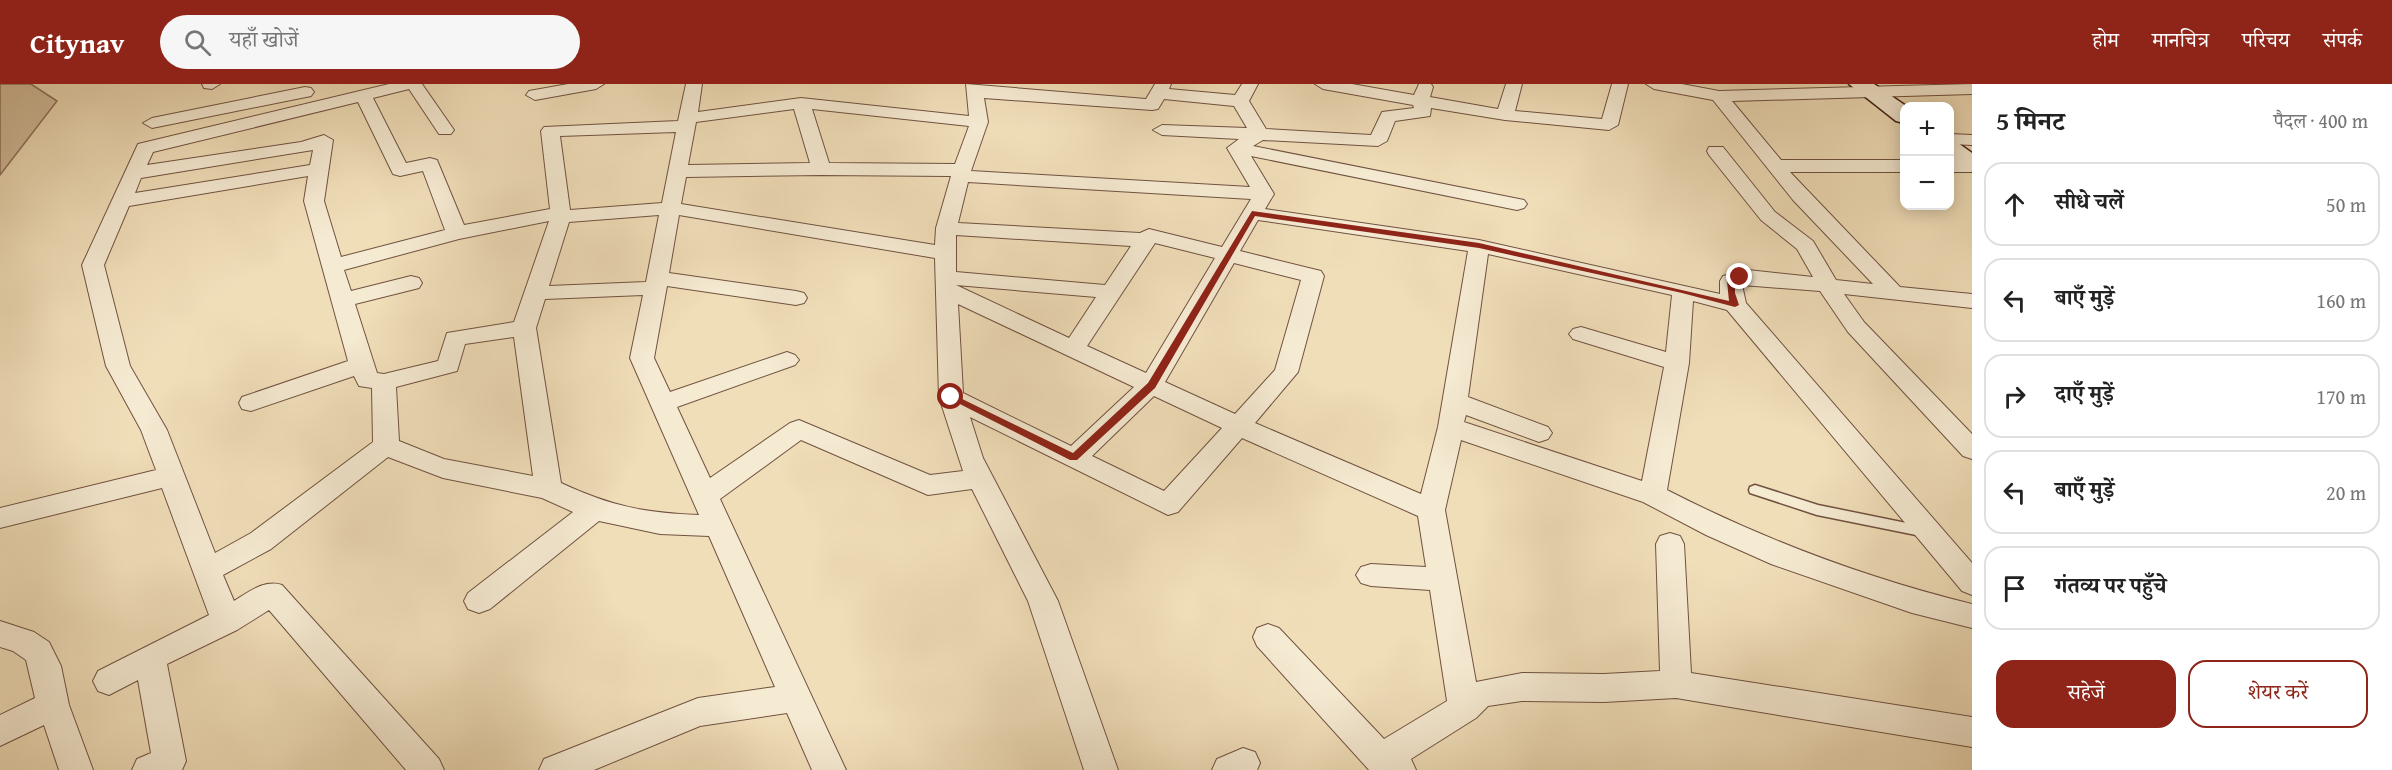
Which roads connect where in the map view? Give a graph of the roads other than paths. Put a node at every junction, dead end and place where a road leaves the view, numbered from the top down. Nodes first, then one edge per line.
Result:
1 (412, 84) edge
2 (596, 84) edge
3 (694, 84) edge
4 (1250, 84) edge
5 (1514, 84) edge
6 (1620, 84) edge
7 (1333, 85) edge
8 (1661, 85) edge
9 (974, 88) edge
10 (1865, 88) edge
11 (1161, 89) edge
12 (1972, 89) edge
13 (532, 90) edge
14 (354, 92) edge
15 (1423, 92) edge
16 (319, 93) edge
17 (1719, 96) junction
18 (1240, 101) junction
19 (801, 104) junction
20 (1900, 112) edge
21 (1505, 115) junction
22 (688, 122) junction
23 (980, 122) junction
24 (152, 123) dead end
25 (445, 130) dead end
26 (1162, 130) dead end
27 (550, 131) junction
28 (1260, 134) junction
29 (1954, 139) edge
30 (1972, 140) edge
31 (1236, 148) junction
32 (1716, 151) dead end
33 (1954, 151) edge
34 (1972, 165) edge
35 (1776, 166) junction
36 (1900, 166) edge
37 (1954, 166) edge
38 (821, 169) junction
39 (678, 171) junction
40 (318, 172) junction
41 (134, 173) junction
42 (961, 173) junction
43 (1264, 194) junction
44 (122, 201) junction
45 (1517, 204) dead end
46 (671, 208) junction
47 (1252, 213) junction
48 (561, 215) junction
49 (946, 228) junction
50 (457, 233) junction
51 (1146, 240) junction
52 (1479, 246) junction
53 (1228, 255) junction
54 (333, 266) junction
55 (945, 274) junction
56 (411, 283) dead end
57 (657, 283) junction
58 (1827, 284) junction
59 (1683, 291) junction
60 (1111, 292) junction
61 (536, 293) junction
62 (1896, 294) junction
63 (796, 298) dead end
64 (1949, 299) junction
65 (343, 300) junction
66 (1972, 302) edge
67 (1735, 305) junction
68 (1972, 323) edge
69 (524, 328) junction
70 (1581, 334) dead end
71 (1073, 349) junction
72 (787, 360) dead end
73 (1677, 363) junction
74 (361, 365) junction
75 (384, 382) junction
76 (1151, 385) junction
77 (951, 397) junction
78 (251, 403) dead end
79 (662, 404) junction
80 (1453, 414) junction
81 (1239, 426) junction
82 (1539, 433) dead end
83 (386, 445) junction
84 (1972, 450) edge
85 (1074, 458) junction
86 (171, 476) junction
87 (980, 478) junction
88 (548, 489) junction
89 (1755, 490) dead end
90 (1653, 495) junction
91 (704, 496) junction
92 (594, 510) junction
93 (1431, 510) junction
94 (0, 518) edge
95 (718, 526) junction
96 (1929, 532) junction
97 (1670, 544) dead end
98 (207, 570) junction
99 (1371, 574) dead end
100 (1442, 579) junction
101 (1972, 583) edge
102 (479, 601) dead end
103 (1972, 616) edge
104 (226, 621) junction
105 (0, 634) edge
106 (1268, 637) dead end
107 (150, 658) junction
108 (109, 681) dead end
109 (1676, 684) junction
110 (796, 698) junction
111 (53, 705) junction
112 (1464, 708) junction
113 (0, 731) edge
114 (1972, 732) edge
115 (1390, 764) edge
116 (165, 767) edge
117 (76, 770) edge
118 (427, 770) edge
119 (556, 770) edge
120 (829, 770) edge
121 (1101, 770) edge

1 - 14 street
1 - 25 street
2 - 13 street
3 - 22 street
4 - 18 street
5 - 21 street
6 - 21 street
7 - 15 street
8 - 17 street
9 - 11 street
9 - 23 street
10 - 12 street
10 - 17 street
10 - 20 street
11 - 18 street
13 - 27 street
14 - 16 street
14 - 50 street
15 - 21 street
15 - 28 street
16 - 24 street
16 - 41 street
17 - 35 street
18 - 28 street
19 - 22 street
19 - 23 street
19 - 38 street
22 - 27 street
22 - 39 street
23 - 42 street
26 - 28 street
27 - 48 street
28 - 31 street
29 - 30 street
31 - 43 street
31 - 45 street
32 - 58 street
33 - 34 street
34 - 37 street
35 - 36 street
35 - 62 street
38 - 39 street
38 - 42 street
39 - 46 street
40 - 41 street
40 - 44 street
40 - 54 street
41 - 44 street
42 - 43 street
42 - 49 street
43 - 47 street
44 - 86 street
46 - 48 street
46 - 55 street
46 - 57 street
47 - 52 street
47 - 53 street
48 - 50 street
48 - 61 street
49 - 51 street
49 - 55 street
50 - 54 street
51 - 53 street
51 - 60 street
52 - 59 street
52 - 80 street
53 - 76 street
53 - 81 street
54 - 65 street
55 - 60 street
55 - 71 street
55 - 77 street
56 - 65 street
57 - 61 street
57 - 63 street
57 - 79 street
58 - 62 street
58 - 67 street
58 - 84 street
59 - 67 street
59 - 73 street
60 - 71 street
61 - 69 street
62 - 64 street
64 - 66 street
64 - 68 street
65 - 74 street
67 - 96 street
69 - 75 street
69 - 88 street
70 - 73 street
71 - 76 street
72 - 79 street
73 - 90 street
74 - 75 street
74 - 78 street
75 - 83 street
76 - 81 street
76 - 85 street
77 - 85 street
77 - 87 street
79 - 91 street
80 - 82 street
80 - 90 street
80 - 93 street
81 - 85 street
81 - 93 street
83 - 88 street
83 - 98 street
86 - 94 street
86 - 98 street
87 - 91 street
87 - 121 street
88 - 92 street
89 - 96 lane
90 - 103 street
91 - 95 street
92 - 95 street
92 - 102 street
93 - 100 street
95 - 110 street
96 - 101 street
97 - 109 street
98 - 104 street
99 - 100 street
100 - 112 street
104 - 107 street
104 - 118 street
105 - 111 street
106 - 115 street
107 - 108 street
107 - 116 street
109 - 112 street
109 - 114 street
110 - 119 street
110 - 120 street
111 - 113 street
111 - 117 street
112 - 115 street

